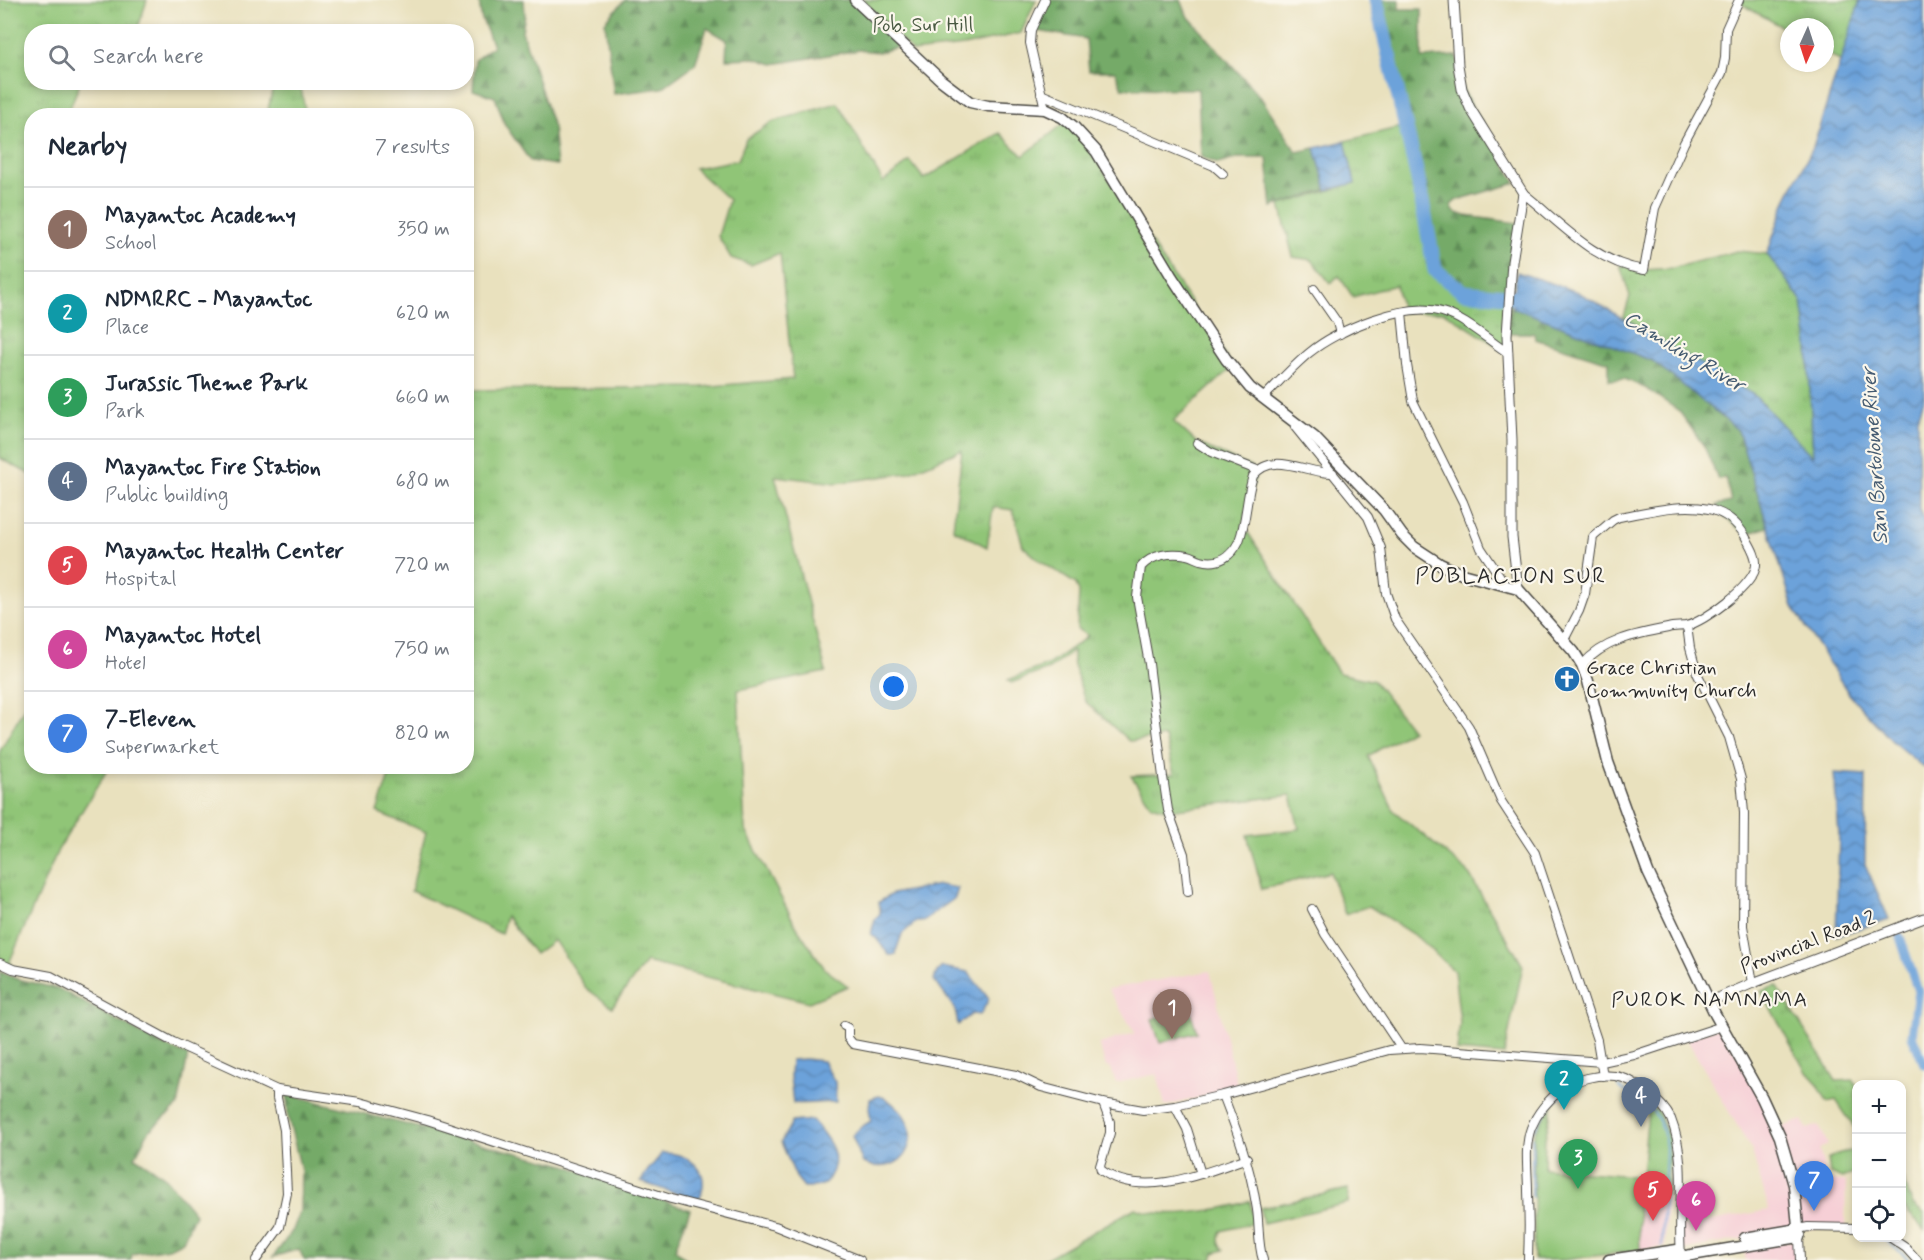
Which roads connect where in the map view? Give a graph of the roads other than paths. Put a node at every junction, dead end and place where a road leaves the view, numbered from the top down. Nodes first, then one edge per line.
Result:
1 (855, 0) edge
2 (1046, 0) edge
3 (1454, 0) edge
4 (1739, 0) edge
5 (1041, 94) junction
6 (1045, 109) junction
7 (1223, 174) dead end
8 (1522, 193) junction
9 (1314, 290) dead end
10 (1402, 312) junction
11 (1340, 334) junction
12 (1508, 353) junction
13 (1263, 398) junction
14 (1290, 420) junction
15 (1197, 443) dead end
16 (1257, 470) junction
17 (1333, 473) junction
18 (1505, 584) junction
19 (1518, 589) junction
20 (1687, 626) junction
21 (1564, 640) junction
22 (1582, 665) junction
23 (1188, 892) dead end
24 (1312, 909) dead end
25 (1924, 918) edge
26 (0, 963) edge
27 (1753, 983) junction
28 (1709, 1002) junction
29 (844, 1026) dead end
30 (1722, 1026) junction
31 (1401, 1048) junction
32 (1602, 1062) junction
33 (1603, 1076) junction
34 (277, 1090) junction
35 (1223, 1095) junction
36 (1103, 1103) junction
37 (1175, 1106) junction
38 (1246, 1158) junction
39 (1201, 1174) junction
40 (1852, 1228) edge
41 (1802, 1231) junction
42 (1897, 1242) edge
43 (1681, 1253) junction
44 (256, 1260) edge
45 (860, 1260) edge
46 (1263, 1260) edge
47 (1528, 1260) edge
48 (1610, 1260) edge
49 (1662, 1260) edge
50 (1800, 1260) edge
51 (1917, 1260) edge

1 - 6 main road
2 - 5 street
3 - 8 street
4 - 8 street
5 - 6 street
5 - 7 street
6 - 13 main road
8 - 12 street
9 - 11 street
10 - 11 street
10 - 12 street
10 - 18 street
11 - 13 street
12 - 19 street
13 - 14 main road
14 - 17 street
14 - 18 main road
15 - 16 street
16 - 17 street
16 - 23 street
17 - 32 street
18 - 19 main road
19 - 21 main road
20 - 21 street
20 - 22 street
20 - 27 street
21 - 22 main road
22 - 28 main road
24 - 31 street
25 - 27 street, Provincial Road 2
26 - 34 street
27 - 28 street, Provincial Road 2
28 - 30 main road
29 - 36 street
30 - 32 street
30 - 41 main road
31 - 32 street
31 - 35 street
32 - 33 street
33 - 43 street
33 - 47 street
34 - 44 street
34 - 45 street
35 - 37 street
35 - 38 street
36 - 37 street
36 - 39 street
37 - 39 street
38 - 39 street
38 - 46 street
40 - 41 street
41 - 43 main road
41 - 50 street
42 - 51 street
43 - 48 main road
43 - 49 main road

